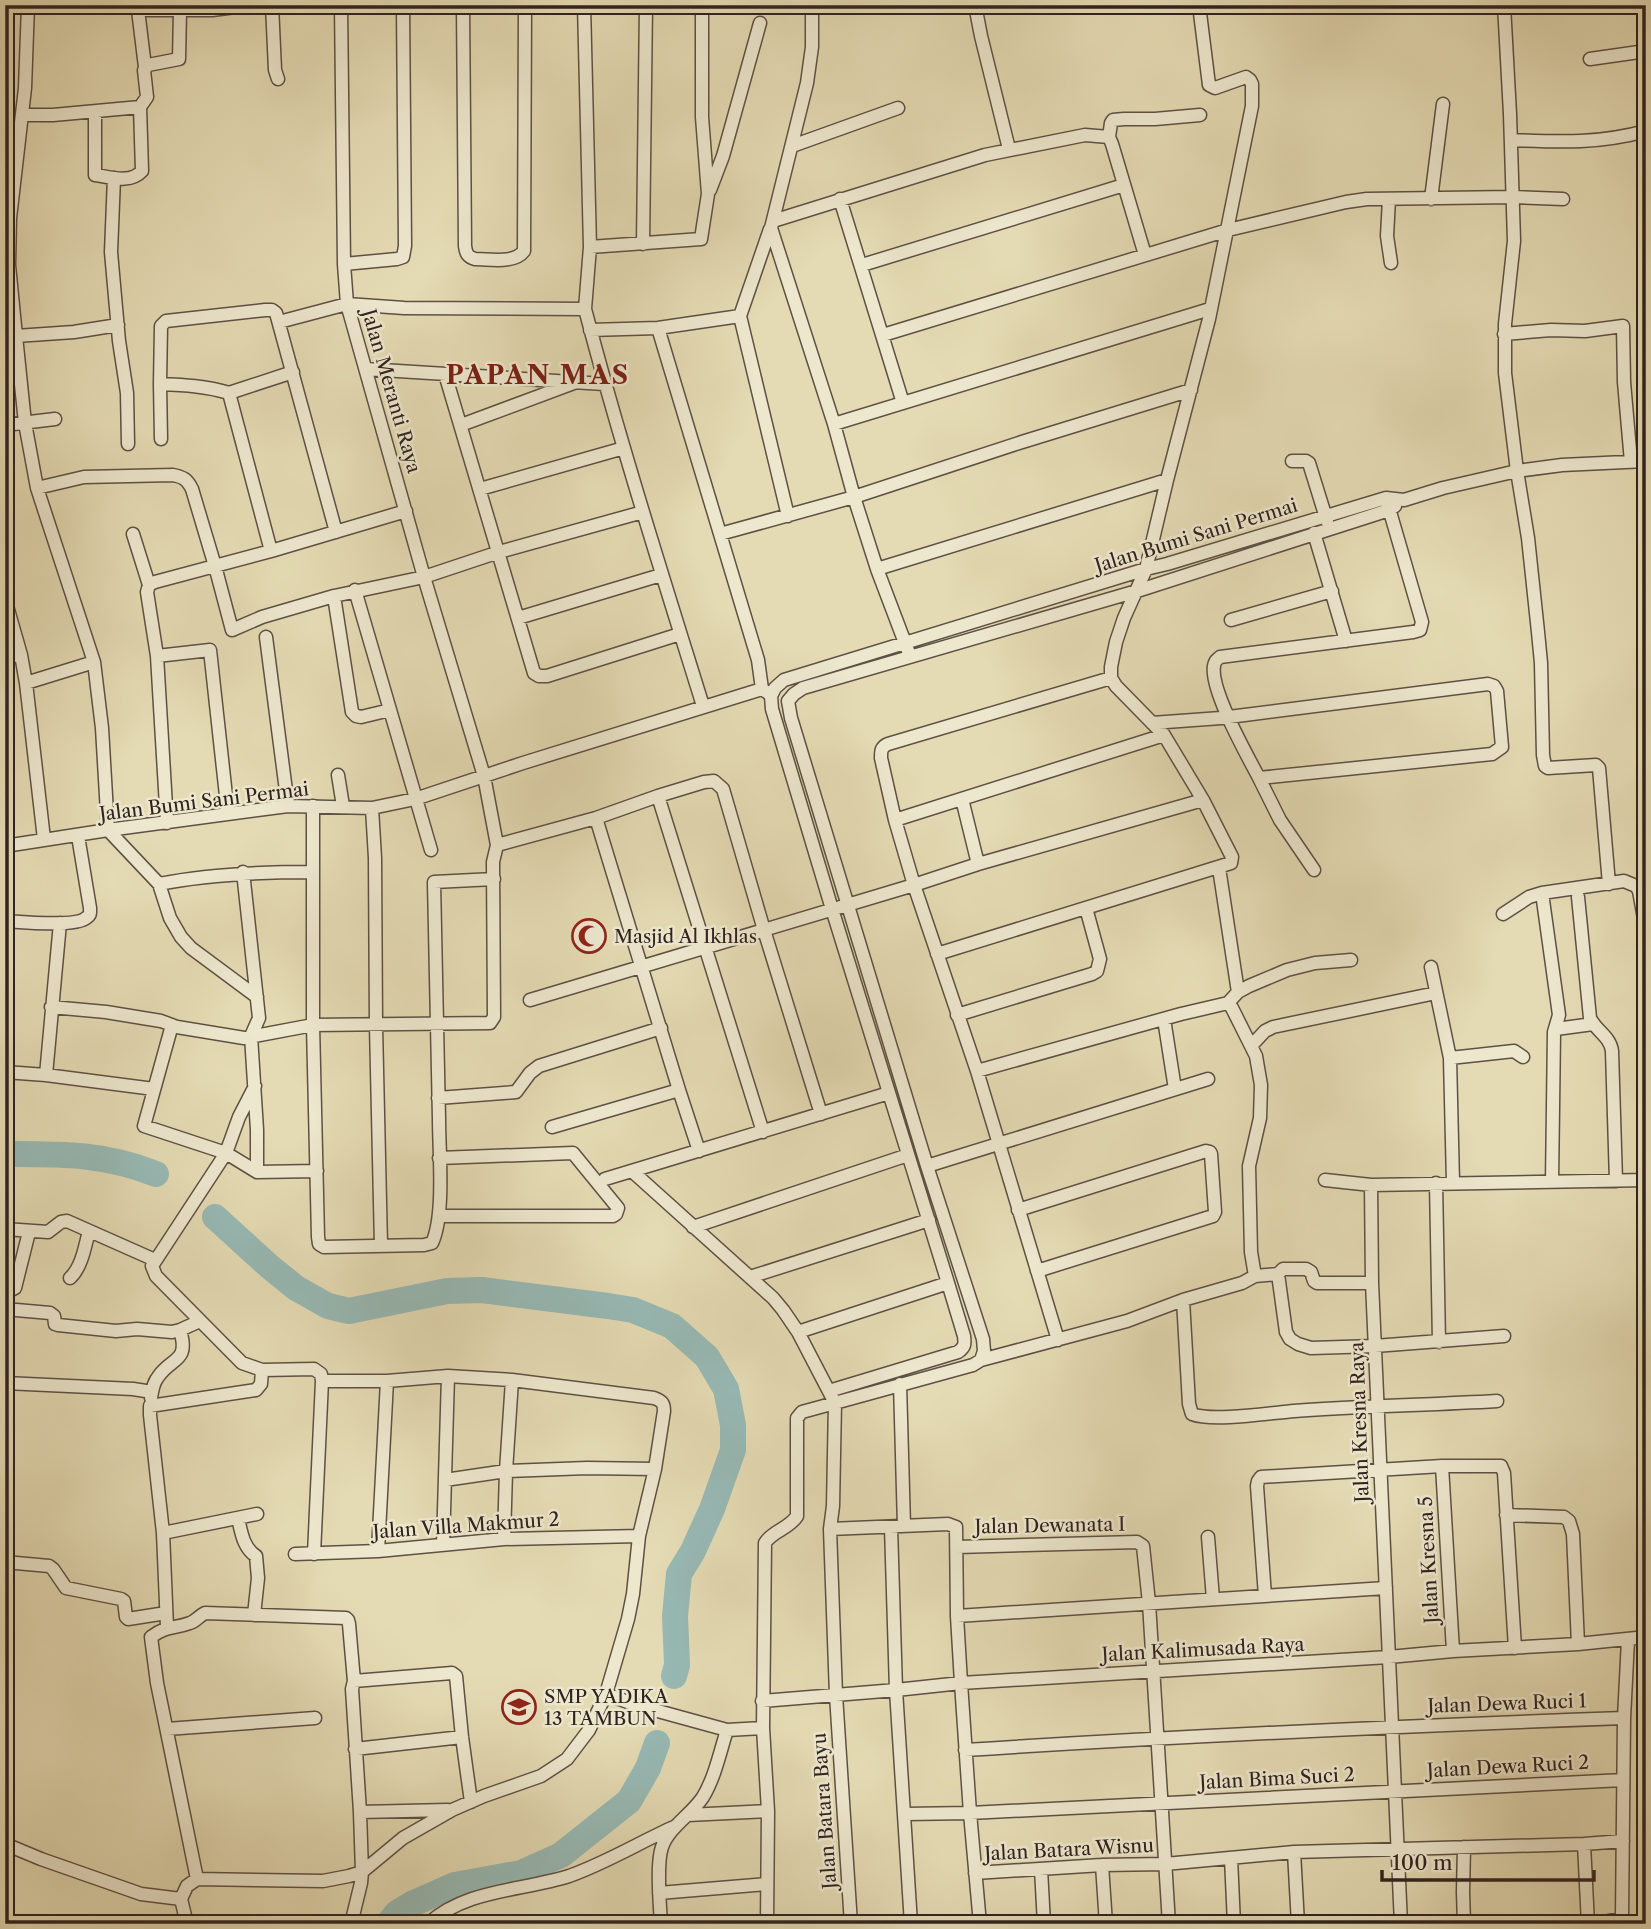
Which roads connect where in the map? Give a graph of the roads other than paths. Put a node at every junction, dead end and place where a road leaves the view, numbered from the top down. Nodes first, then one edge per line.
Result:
1 (28, 5) edge
2 (251, 5) edge
3 (272, 5) edge
4 (341, 5) edge
5 (403, 5) edge
6 (463, 5) edge
7 (525, 5) edge
8 (584, 5) edge
9 (646, 5) edge
10 (696, 5) edge
11 (812, 5) edge
12 (975, 5) edge
13 (1199, 5) edge
14 (1504, 5) edge
15 (180, 11) junction
16 (760, 23) dead end
17 (1646, 51) edge
18 (1590, 59) dead end
19 (145, 67) junction
20 (278, 79) dead end
21 (1443, 104) dead end
22 (141, 107) junction
23 (898, 108) dead end
24 (95, 111) junction
25 (22, 115) junction
26 (1200, 115) dead end
27 (1646, 131) edge
28 (1109, 137) junction
29 (1511, 140) junction
30 (792, 146) junction
31 (1009, 149) junction
32 (114, 178) junction
33 (1124, 185) junction
34 (708, 194) junction
35 (1513, 197) junction
36 (841, 199) junction
37 (1388, 199) junction
38 (1431, 199) junction
39 (1563, 199) dead end
40 (772, 225) junction
41 (1228, 230) junction
42 (643, 244) junction
43 (590, 247) junction
44 (1145, 254) junction
45 (1391, 263) dead end
46 (344, 264) junction
47 (862, 265) junction
48 (347, 304) junction
49 (584, 309) junction
50 (1210, 309) junction
51 (740, 316) junction
52 (279, 321) junction
53 (118, 325) junction
54 (658, 328) junction
55 (590, 330) junction
56 (1504, 334) junction
57 (883, 335) junction
58 (16, 337) junction
59 (366, 369) junction
60 (293, 372) junction
61 (445, 374) junction
62 (578, 382) junction
63 (160, 384) junction
64 (604, 384) junction
65 (1191, 390) junction
66 (229, 393) junction
67 (904, 403) junction
68 (55, 419) dead end
69 (25, 423) junction
70 (834, 424) junction
71 (5, 425) edge
72 (461, 425) junction
73 (162, 439) dead end
74 (128, 444) dead end
75 (624, 448) junction
76 (1292, 461) dead end
77 (1646, 461) edge
78 (1631, 462) junction
79 (1517, 471) junction
80 (1167, 480) junction
81 (37, 488) junction
82 (480, 489) junction
83 (854, 497) junction
84 (1387, 504) junction
85 (406, 511) junction
86 (643, 512) junction
87 (788, 516) junction
88 (1328, 522) junction
89 (336, 531) junction
90 (1314, 533) junction
91 (134, 534) dead end
92 (720, 534) junction
93 (1212, 550) junction
94 (271, 551) junction
95 (499, 552) junction
96 (215, 566) junction
97 (1208, 568) junction
98 (877, 569) junction
99 (1146, 569) junction
100 (661, 575) junction
101 (424, 577) junction
102 (149, 585) junction
103 (355, 590) junction
104 (1137, 591) junction
105 (1332, 591) junction
106 (334, 596) junction
107 (5, 599) edge
108 (518, 618) junction
109 (1231, 620) dead end
110 (680, 634) junction
111 (266, 638) dead end
112 (1346, 641) junction
113 (904, 643) junction
114 (21, 655) junction
115 (5, 656) edge
116 (157, 656) junction
117 (910, 656) junction
118 (94, 662) junction
119 (1111, 678) junction
120 (26, 683) junction
121 (767, 692) junction
122 (788, 701) junction
123 (703, 706) junction
124 (390, 710) junction
125 (1229, 717) junction
126 (1152, 723) junction
127 (1164, 735) junction
128 (338, 775) dead end
129 (484, 776) junction
130 (1259, 778) junction
131 (658, 796) junction
132 (415, 799) junction
133 (962, 799) junction
134 (1203, 800) junction
135 (288, 806) junction
136 (313, 806) junction
137 (343, 806) junction
138 (372, 808) junction
139 (228, 814) junction
140 (596, 818) junction
141 (895, 820) junction
142 (167, 823) junction
143 (107, 830) junction
144 (78, 836) junction
145 (44, 839) junction
146 (497, 845) junction
147 (5, 846) edge
148 (431, 850) dead end
149 (978, 864) junction
150 (1219, 868) junction
151 (1314, 870) dead end
152 (243, 872) junction
153 (311, 872) junction
154 (494, 878) junction
155 (159, 884) junction
156 (1609, 884) junction
157 (914, 885) junction
158 (1542, 892) junction
159 (1578, 897) dead end
160 (848, 905) junction
161 (1086, 908) junction
162 (831, 909) junction
163 (1503, 914) dead end
164 (5, 921) edge
165 (60, 923) junction
166 (764, 930) junction
167 (1646, 930) edge
168 (705, 948) junction
169 (937, 954) junction
170 (1351, 960) dead end
171 (1431, 967) dead end
172 (642, 968) junction
173 (1238, 992) junction
174 (1436, 993) junction
175 (257, 997) junction
176 (530, 1000) dead end
177 (1228, 1003) junction
178 (51, 1007) junction
179 (957, 1014) junction
180 (1164, 1019) junction
181 (436, 1024) junction
182 (1593, 1024) junction
183 (172, 1025) junction
184 (313, 1025) junction
185 (376, 1026) junction
186 (661, 1028) junction
187 (1556, 1029) junction
188 (251, 1036) junction
189 (1251, 1046) junction
190 (1450, 1058) junction
191 (1523, 1058) dead end
192 (977, 1071) junction
193 (5, 1072) edge
194 (46, 1075) junction
195 (1208, 1079) dead end
196 (255, 1086) junction
197 (154, 1089) junction
198 (1175, 1089) junction
199 (679, 1090) junction
200 (889, 1093) junction
201 (438, 1098) junction
202 (821, 1114) junction
203 (552, 1127) dead end
204 (762, 1132) junction
205 (998, 1144) junction
206 (699, 1151) junction
207 (226, 1153) junction
208 (908, 1155) junction
209 (439, 1158) junction
210 (928, 1166) junction
211 (317, 1171) junction
212 (257, 1172) junction
213 (633, 1172) junction
214 (606, 1179) dead end
215 (1646, 1180) edge
216 (1325, 1181) dead end
217 (1616, 1181) junction
218 (1552, 1182) junction
219 (1436, 1183) junction
220 (1453, 1183) junction
221 (1371, 1185) junction
222 (1018, 1210) junction
223 (439, 1216) junction
224 (929, 1220) junction
225 (693, 1227) junction
226 (5, 1229) edge
227 (89, 1231) junction
228 (29, 1232) junction
229 (381, 1246) junction
230 (155, 1260) junction
231 (1037, 1271) junction
232 (1278, 1274) junction
233 (1255, 1276) junction
234 (750, 1277) junction
235 (70, 1278) dead end
236 (948, 1283) junction
237 (1372, 1283) junction
238 (5, 1293) edge
239 (1183, 1300) junction
240 (5, 1309) edge
241 (200, 1321) junction
242 (180, 1330) junction
243 (798, 1332) junction
244 (1504, 1336) dead end
245 (1058, 1340) junction
246 (1439, 1342) junction
247 (1375, 1346) junction
248 (981, 1360) junction
249 (262, 1370) junction
250 (448, 1376) junction
251 (512, 1380) junction
252 (322, 1381) junction
253 (387, 1381) junction
254 (5, 1383) edge
255 (900, 1384) junction
256 (152, 1392) junction
257 (832, 1397) junction
258 (1497, 1401) dead end
259 (150, 1406) junction
260 (1379, 1408) junction
261 (1442, 1466) junction
262 (655, 1469) junction
263 (506, 1471) junction
264 (1381, 1471) junction
265 (445, 1480) junction
266 (257, 1514) dead end
267 (1506, 1515) junction
268 (239, 1518) junction
269 (898, 1526) junction
270 (830, 1529) junction
271 (163, 1533) junction
272 (639, 1536) junction
273 (1208, 1537) dead end
274 (504, 1539) junction
275 (443, 1545) junction
276 (957, 1547) junction
277 (378, 1551) junction
278 (295, 1554) dead end
279 (314, 1554) junction
280 (5, 1562) edge
281 (1386, 1588) junction
282 (1265, 1596) junction
283 (1213, 1599) junction
284 (1149, 1603) junction
285 (166, 1613) junction
286 (254, 1615) junction
287 (957, 1616) junction
288 (167, 1627) junction
289 (1646, 1637) edge
290 (1628, 1640) junction
291 (1578, 1644) junction
292 (1515, 1648) junction
293 (1453, 1651) junction
294 (1389, 1657) junction
295 (1152, 1672) junction
296 (354, 1681) junction
297 (961, 1683) junction
298 (896, 1690) junction
299 (606, 1694) junction
300 (836, 1695) junction
301 (762, 1701) junction
302 (316, 1718) dead end
303 (1624, 1718) junction
304 (1392, 1727) junction
305 (763, 1728) junction
306 (167, 1729) junction
307 (727, 1730) junction
308 (462, 1737) junction
309 (1156, 1738) junction
310 (355, 1749) junction
311 (965, 1750) junction
312 (1623, 1780) junction
313 (1395, 1791) junction
314 (471, 1802) junction
315 (1161, 1803) junction
316 (452, 1810) junction
317 (768, 1811) junction
318 (360, 1812) junction
319 (970, 1813) junction
320 (905, 1814) junction
321 (688, 1815) junction
322 (676, 1826) junction
323 (1623, 1841) junction
324 (5, 1844) edge
325 (1584, 1844) junction
326 (1464, 1847) junction
327 (1398, 1850) junction
328 (1293, 1853) junction
329 (1231, 1858) junction
330 (1165, 1864) junction
331 (1102, 1866) junction
332 (1041, 1869) junction
333 (362, 1872) junction
334 (975, 1873) junction
335 (197, 1879) junction
336 (767, 1884) junction
337 (659, 1893) junction
338 (181, 1899) junction
339 (187, 1924) edge
340 (351, 1924) edge
341 (428, 1924) edge
342 (661, 1924) edge
343 (767, 1924) edge
344 (851, 1924) edge
345 (911, 1924) edge
346 (980, 1924) edge
347 (1044, 1924) edge
348 (1106, 1924) edge
349 (1169, 1924) edge
350 (1234, 1924) edge
351 (1298, 1924) edge
352 (1401, 1924) edge
353 (1464, 1924) edge
354 (1588, 1924) edge
355 (1595, 1924) edge

1 - 25 street
2 - 15 street
3 - 20 street
4 - 46 street, Jalan Meranti Raya
5 - 46 street
6 - 7 street
8 - 43 street
9 - 42 street
10 - 34 street
11 - 30 street
12 - 31 street
13 - 41 street
14 - 29 street
15 - 19 street
15 - 19 street
16 - 34 street
17 - 18 street
19 - 22 street
21 - 38 street
22 - 24 street
22 - 32 street
23 - 30 street
24 - 25 street
24 - 32 street
25 - 58 street
26 - 28 street
27 - 29 street
28 - 31 street
28 - 33 street
29 - 35 street
30 - 40 street
31 - 36 street
32 - 53 street
33 - 44 street
33 - 47 street
34 - 42 street
35 - 38 street
35 - 39 street
35 - 56 street
36 - 40 street
36 - 47 street
37 - 38 street
37 - 41 street
37 - 45 street
40 - 51 street
40 - 70 street
41 - 44 street
41 - 50 street
42 - 43 street
43 - 49 street
44 - 57 street
46 - 48 street, Jalan Meranti Raya
47 - 57 street
48 - 49 street
48 - 52 street
48 - 59 street, Jalan Meranti Raya
49 - 55 street
50 - 65 street
50 - 67 street
51 - 54 street
51 - 87 street
52 - 60 street
52 - 63 street
53 - 58 street
53 - 74 street
54 - 55 street
54 - 92 street
55 - 64 street
56 - 78 street
56 - 79 street
57 - 67 street
58 - 69 street
59 - 61 street
59 - 85 street, Jalan Meranti Raya
60 - 66 street
60 - 89 street
61 - 62 street
61 - 72 street
62 - 64 street
62 - 72 street
63 - 66 street
63 - 73 street
64 - 75 street
65 - 80 street
65 - 83 street
66 - 94 street
67 - 70 street
68 - 69 street
69 - 71 street
69 - 81 street
70 - 83 street
72 - 82 street
75 - 82 street
75 - 86 street
76 - 88 street
77 - 78 street
78 - 79 street
79 - 84 street
79 - 156 street
80 - 98 street
80 - 99 street
81 - 96 street
81 - 118 street
82 - 95 street
83 - 87 street
83 - 98 street
84 - 88 street
84 - 112 street
85 - 89 street
85 - 101 street, Jalan Meranti Raya
86 - 95 street
86 - 100 street
87 - 92 street
88 - 90 street
88 - 93 street, Jalan Bumi Sani Permai
89 - 94 street
90 - 97 street
90 - 105 street
91 - 102 street
92 - 121 street
93 - 97 street
93 - 99 street, Jalan Bumi Sani Permai
94 - 96 street
95 - 101 street
95 - 108 street
96 - 102 street
96 - 106 street
97 - 104 street
98 - 113 street
99 - 104 street
99 - 113 street, Jalan Bumi Sani Permai
100 - 108 street
100 - 110 street
101 - 103 street
101 - 129 street, Jalan Meranti Raya
102 - 116 street
103 - 106 street
103 - 124 street
104 - 117 street
104 - 119 street
105 - 109 street
105 - 112 street
106 - 124 street
107 - 114 street
108 - 110 street
110 - 123 street
111 - 135 street
112 - 125 street
113 - 117 street
113 - 121 street, Jalan Bumi Sani Permai
114 - 115 street
114 - 120 street
116 - 139 street
116 - 142 street
117 - 122 street
118 - 120 street
118 - 143 street
119 - 126 street
119 - 141 street
120 - 145 street
121 - 122 street
121 - 123 street, Jalan Bumi Sani Permai
121 - 162 street
122 - 160 street
123 - 129 street, Jalan Bumi Sani Permai
124 - 132 street
125 - 126 street
125 - 130 street
125 - 130 street
126 - 127 street
127 - 133 street
127 - 134 street
128 - 137 street
129 - 132 street, Jalan Bumi Sani Permai
129 - 146 street, Jalan Meranti Raya
130 - 151 street
131 - 140 street
131 - 166 street
131 - 168 street
132 - 138 street, Jalan Bumi Sani Permai
132 - 148 street
133 - 141 street
133 - 149 street
134 - 149 street
134 - 150 street
135 - 136 street, Jalan Bumi Sani Permai
135 - 139 street, Jalan Bumi Sani Permai
136 - 137 street, Jalan Bumi Sani Permai
136 - 153 street
137 - 138 street, Jalan Bumi Sani Permai
138 - 185 street
139 - 142 street, Jalan Bumi Sani Permai
140 - 146 street
140 - 172 street
141 - 157 street
142 - 143 street, Jalan Bumi Sani Permai
143 - 144 street, Jalan Bumi Sani Permai
143 - 155 street
144 - 145 street, Jalan Bumi Sani Permai
144 - 165 street
145 - 147 street, Jalan Bumi Sani Permai
146 - 154 street, Jalan Meranti Raya
149 - 157 street
150 - 161 street
150 - 173 street
152 - 153 street
152 - 155 street
152 - 175 street
153 - 184 street
154 - 181 street, Jalan Meranti Raya
154 - 181 street
155 - 175 street
156 - 158 street
156 - 167 street
157 - 160 street
157 - 169 street
158 - 163 street
158 - 187 street
159 - 182 street
160 - 162 street
160 - 210 street
161 - 169 street
161 - 179 street
162 - 166 street
162 - 200 street
164 - 165 street
165 - 178 street
166 - 168 street
166 - 202 street
168 - 172 street
168 - 204 street
169 - 179 street
170 - 173 street
171 - 174 street
172 - 176 street
172 - 186 street
173 - 177 street
174 - 189 street
174 - 190 street
175 - 188 street
177 - 180 street
177 - 189 street
178 - 183 street, Jalan Meranti Raya
178 - 194 street
179 - 192 street
180 - 192 street
180 - 198 street
181 - 185 street, Jalan Meranti Raya
181 - 201 street
182 - 187 street
182 - 217 street
183 - 188 street, Jalan Meranti Raya
183 - 197 street
184 - 185 street, Jalan Meranti Raya
184 - 188 street, Jalan Meranti Raya
184 - 211 street
185 - 229 street
186 - 199 street
186 - 201 street
187 - 218 street
188 - 196 street
189 - 233 street
190 - 191 street
190 - 220 street
192 - 205 street
193 - 194 street
194 - 197 street
195 - 198 street
196 - 207 street
196 - 212 street
197 - 207 street
198 - 205 street
199 - 203 street
199 - 206 street
200 - 202 street
200 - 208 street
201 - 209 street
202 - 204 street
204 - 206 street
205 - 210 street
205 - 222 street
206 - 213 street
207 - 212 street
207 - 230 street
208 - 224 street
208 - 225 street
209 - 223 street
209 - 223 street
210 - 248 street
211 - 212 street
211 - 229 street
213 - 214 street
213 - 225 street
215 - 217 street
216 - 221 street
217 - 218 street
218 - 220 street
219 - 220 street
219 - 221 street
219 - 246 street
221 - 237 street, Jalan Kresna Raya
222 - 231 street
222 - 231 street
223 - 229 street
224 - 234 street
224 - 236 street
225 - 234 street
226 - 228 street
227 - 228 street
227 - 230 street
227 - 235 street
228 - 238 street
230 - 241 street
231 - 245 street
232 - 233 street
232 - 237 street
232 - 247 street
233 - 239 street
234 - 243 street
236 - 243 street
236 - 257 street
237 - 247 street, Jalan Kresna Raya
239 - 245 street
239 - 260 street
240 - 242 street
241 - 242 street
241 - 249 street
242 - 256 street
243 - 257 street
244 - 246 street
245 - 248 street
246 - 247 street
247 - 260 street, Jalan Kresna Raya
248 - 255 street
249 - 252 street
249 - 259 street
250 - 251 street
250 - 253 street
250 - 265 street
251 - 262 street
251 - 263 street
252 - 253 street
252 - 279 street
253 - 277 street
254 - 256 street
255 - 257 street
255 - 269 street
256 - 259 street
257 - 270 street, Jalan Batara Bayu
257 - 301 street
258 - 260 street
259 - 271 street
260 - 264 street, Jalan Kresna Raya
261 - 264 street
261 - 267 street
261 - 293 street, Jalan Kresna 5
262 - 263 street
262 - 272 street
263 - 265 street
263 - 274 street
264 - 281 street, Jalan Kresna Raya
264 - 282 street
265 - 275 street
266 - 268 street
267 - 291 street
267 - 292 street
268 - 271 street
268 - 286 street
269 - 270 street
269 - 276 street
269 - 298 street
270 - 300 street, Jalan Batara Bayu
271 - 285 street
272 - 274 street, Jalan Villa Makmur 2
272 - 299 street
273 - 283 street
274 - 275 street, Jalan Villa Makmur 2
275 - 277 street, Jalan Villa Makmur 2
276 - 284 street, Jalan Dewanata I
276 - 287 street
277 - 279 street, Jalan Villa Makmur 2
278 - 279 street, Jalan Villa Makmur 2
280 - 285 street
281 - 282 street
281 - 294 street, Jalan Kresna Raya
282 - 283 street
283 - 284 street
284 - 287 street
284 - 295 street, Jalan Dewanata I
285 - 288 street
286 - 288 street
286 - 296 street
287 - 297 street
288 - 306 street
289 - 290 street, Jalan Kalimusada Raya
290 - 291 street, Jalan Kalimusada Raya
290 - 303 street
291 - 292 street, Jalan Kalimusada Raya
292 - 293 street, Jalan Kalimusada Raya
293 - 294 street, Jalan Kalimusada Raya
294 - 295 street, Jalan Kalimusada Raya
294 - 304 street, Jalan Kresna Raya
295 - 297 street, Jalan Kalimusada Raya
295 - 309 street, Jalan Dewanata I
296 - 308 street
296 - 310 street
297 - 298 street, Jalan Kalimusada Raya
297 - 311 street
298 - 300 street, Jalan Kalimusada Raya
298 - 320 street
299 - 307 street
299 - 314 street
300 - 301 street, Jalan Kalimusada Raya
300 - 344 street, Jalan Batara Bayu
301 - 305 street
302 - 306 street
303 - 304 street, Jalan Dewa Ruci 1
303 - 312 street
304 - 309 street, Jalan Dewa Ruci 1
304 - 313 street, Jalan Kresna Raya
305 - 307 street
305 - 317 street
306 - 335 street
307 - 321 street
308 - 310 street
308 - 314 street
309 - 311 street, Jalan Dewa Ruci 1
309 - 315 street, Jalan Dewanata I
310 - 318 street
311 - 319 street
312 - 313 street, Jalan Dewa Ruci 2
312 - 323 street
313 - 315 street, Jalan Bima Suci 2
313 - 327 street, Jalan Kresna Raya
314 - 316 street
315 - 319 street, Jalan Bima Suci 2
315 - 330 street, Jalan Dewanata I
316 - 318 street
316 - 333 street
317 - 321 street
317 - 336 street
318 - 333 street
319 - 320 street, Jalan Bima Suci 2
319 - 334 street
320 - 345 street
321 - 322 street
322 - 337 street
322 - 341 street
323 - 325 street, Jalan Batara Wisnu
323 - 355 street
324 - 338 street
325 - 326 street, Jalan Batara Wisnu
325 - 354 street
326 - 327 street, Jalan Batara Wisnu
326 - 353 street
327 - 328 street, Jalan Batara Wisnu
327 - 352 street, Jalan Kresna Raya
328 - 329 street, Jalan Batara Wisnu
328 - 351 street
329 - 330 street, Jalan Batara Wisnu
329 - 350 street
330 - 331 street, Jalan Batara Wisnu
330 - 349 street, Jalan Dewanata I
331 - 332 street, Jalan Batara Wisnu
331 - 348 street
332 - 334 street, Jalan Batara Wisnu
332 - 347 street
333 - 335 street
333 - 340 street
334 - 346 street
335 - 338 street
336 - 337 street
336 - 343 street
337 - 342 street
338 - 339 street

